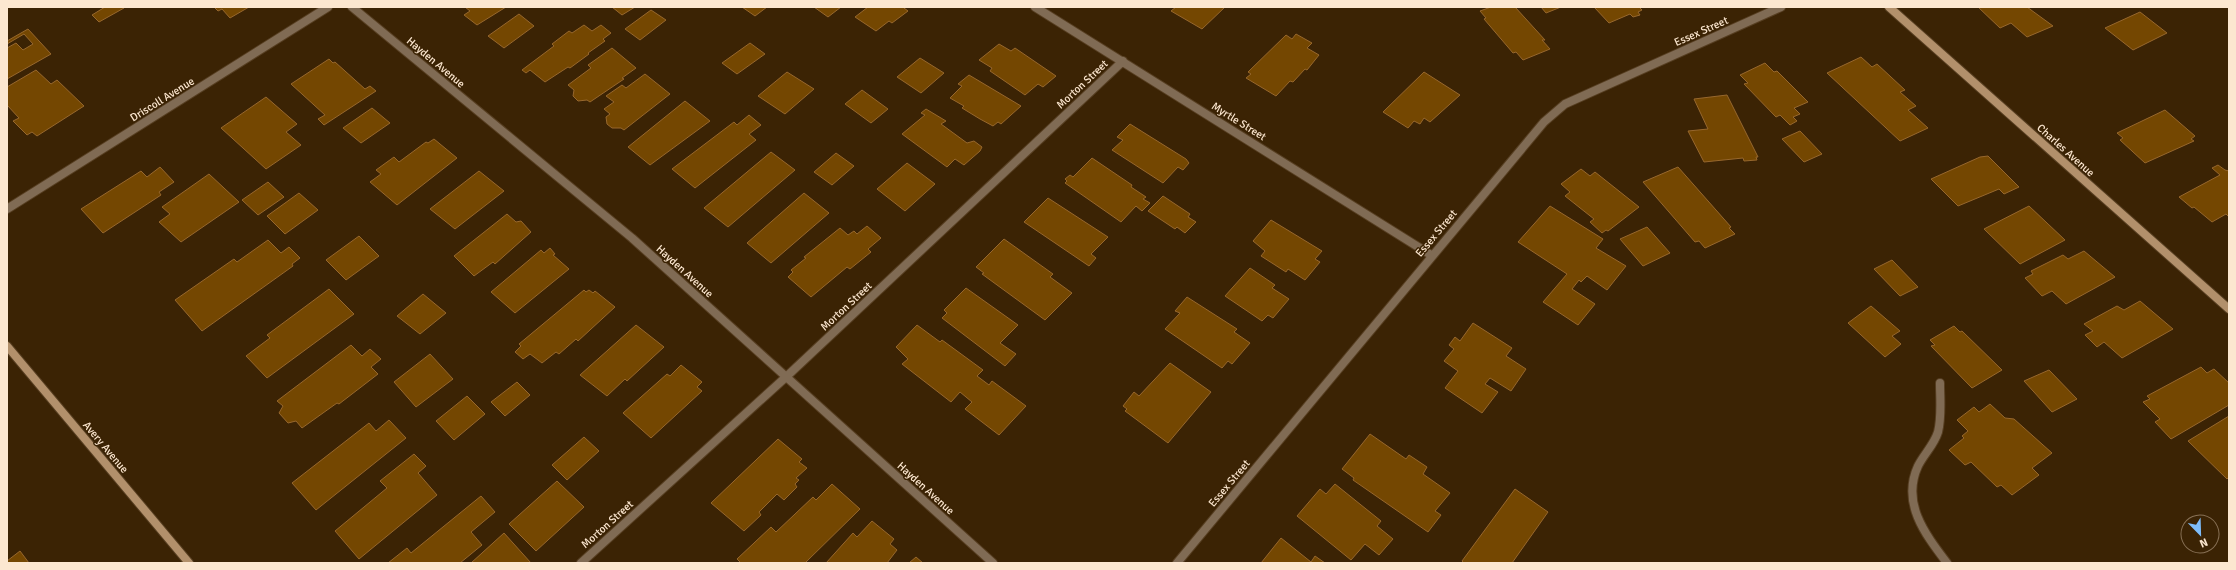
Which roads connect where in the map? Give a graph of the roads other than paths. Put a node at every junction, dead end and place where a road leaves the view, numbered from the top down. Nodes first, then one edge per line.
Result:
1 (328, 7) edge
2 (352, 7) edge
3 (1035, 7) edge
4 (1781, 7) edge
5 (1889, 7) edge
6 (1123, 61) junction
7 (7, 209) edge
8 (1431, 255) junction
9 (2229, 309) edge
10 (7, 346) edge
11 (786, 376) junction
12 (1940, 383) dead end
13 (189, 563) edge
14 (581, 563) edge
15 (993, 563) edge
16 (1177, 563) edge
17 (1947, 563) edge

1 - 7 street, Driscoll Avenue
2 - 11 street, Hayden Avenue
3 - 6 street, Myrtle Street
4 - 8 street, Essex Street
5 - 9 street, Charles Avenue
6 - 8 street, Myrtle Street
6 - 11 street, Morton Street
8 - 16 street, Essex Street
10 - 13 street, Avery Avenue
11 - 14 street, Morton Street
11 - 15 street, Hayden Avenue
12 - 17 street

